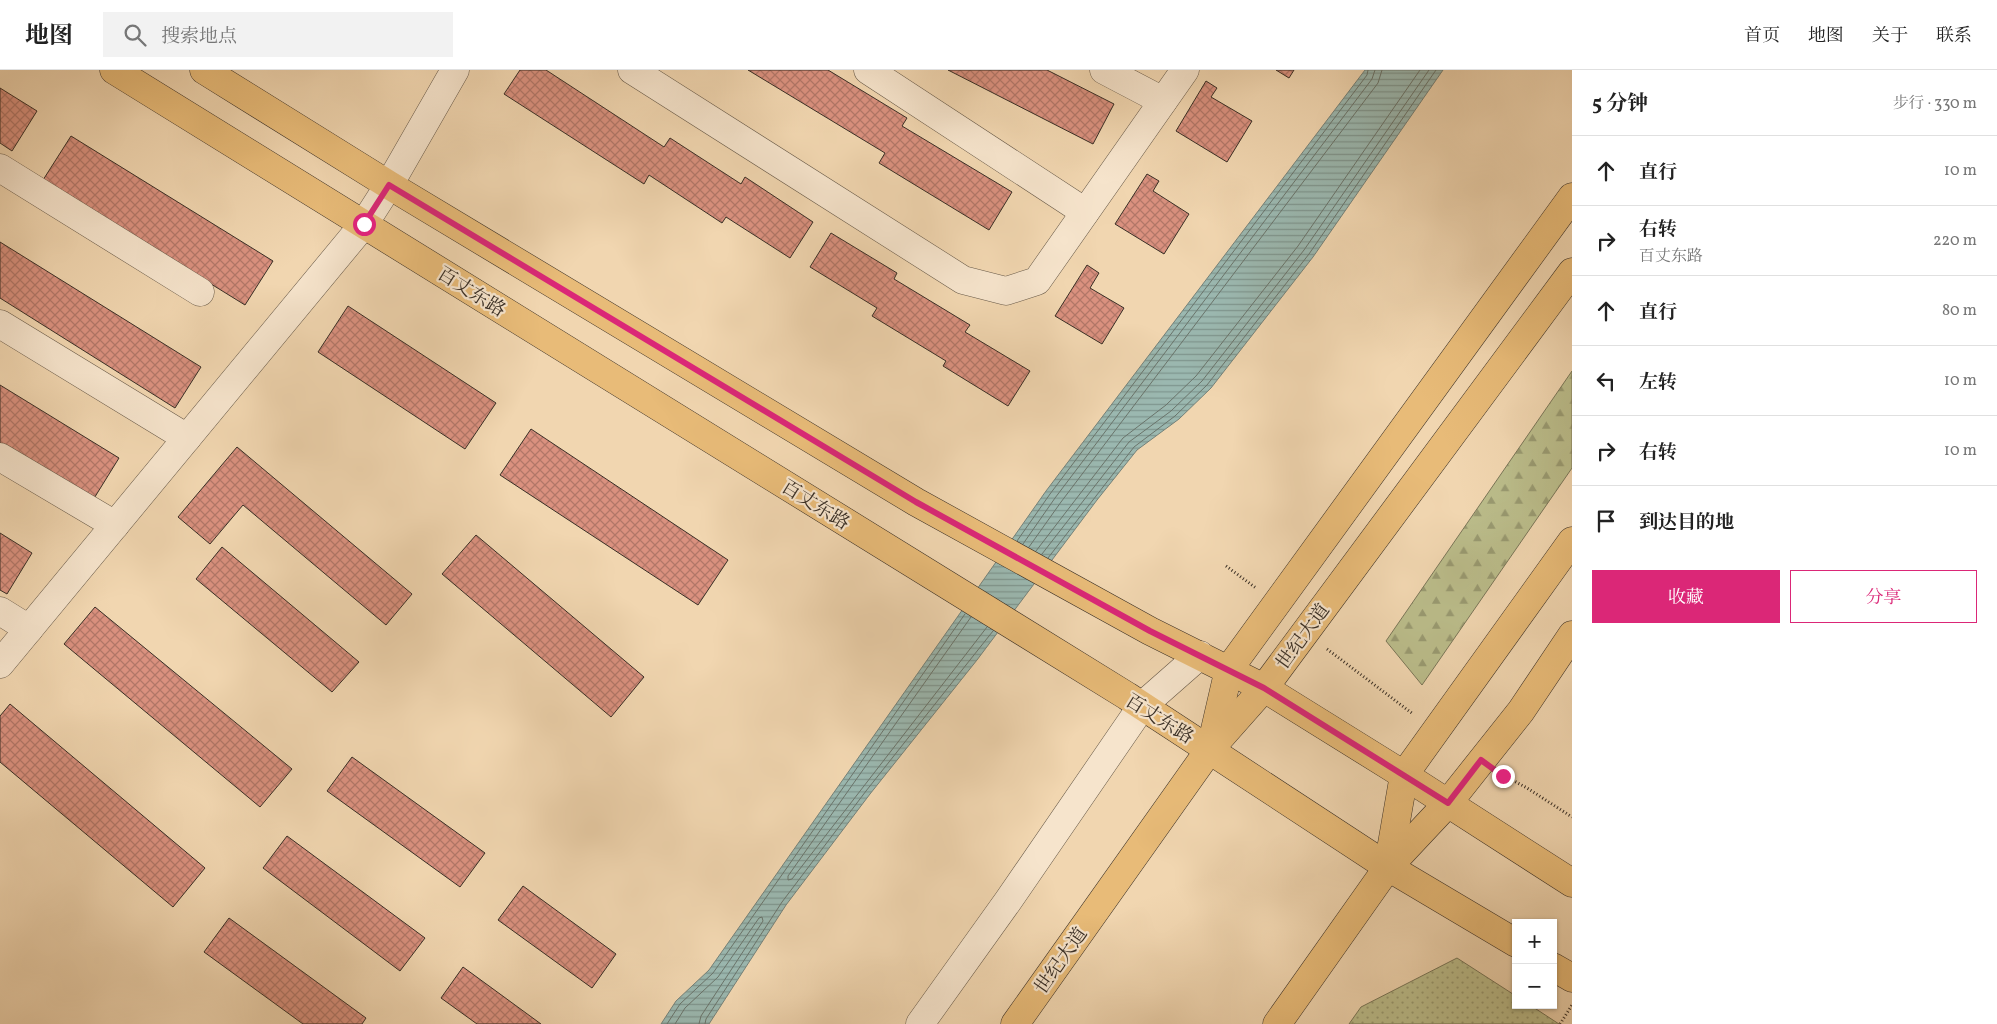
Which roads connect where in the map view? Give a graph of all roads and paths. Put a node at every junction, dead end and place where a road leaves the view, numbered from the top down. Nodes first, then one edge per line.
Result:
1 (114, 70) edge
2 (204, 70) edge
3 (455, 70) edge
4 (632, 70) edge
5 (868, 70) edge
6 (1104, 70) edge
7 (1185, 70) edge
8 (1163, 101) junction
9 (0, 168) edge
10 (389, 185) junction
11 (1572, 197) edge
12 (1086, 212) junction
13 (364, 224) junction
14 (1572, 272) edge
15 (200, 292) dead end
16 (0, 324) edge
17 (186, 438) junction
18 (0, 457) edge
19 (115, 525) junction
20 (1572, 541) edge
21 (1226, 566) dead end
22 (1277, 604) junction
23 (0, 611) edge
24 (29, 629) junction
25 (1305, 632) junction
26 (1572, 635) edge
27 (1200, 655) junction
28 (0, 664) edge
29 (1229, 669) junction
30 (1264, 688) junction
31 (1142, 706) junction
32 (1436, 732) junction
33 (1210, 749) junction
34 (1481, 760) junction
35 (1404, 775) junction
36 (1448, 803) junction
37 (1572, 817) edge
38 (1388, 867) junction
39 (1563, 877) edge
40 (1512, 940) edge
41 (1557, 969) edge
42 (1572, 978) edge
43 (1572, 1005) edge
44 (920, 1024) edge
45 (1015, 1024) edge
46 (1277, 1024) edge
47 (1560, 1024) edge

1 - 13 main road, 百丈东路
2 - 10 main road
3 - 10 street
4 - 12 street
5 - 12 street
6 - 8 street
7 - 8 street
8 - 12 street
9 - 15 street
10 - 13 street
10 - 27 main road
11 - 22 main road
13 - 17 street
13 - 31 main road, 百丈东路
14 - 25 main road, 世纪大道
16 - 17 street
17 - 19 street
18 - 19 street
19 - 24 street
20 - 32 main road
21 - 22 path
22 - 29 main road
23 - 24 street
24 - 28 street
25 - 30 main road, 世纪大道
25 - 32 path
26 - 34 main road
27 - 29 main road
27 - 31 street
29 - 30 main road
29 - 33 main road
30 - 33 main road, 世纪大道
30 - 35 main road
31 - 33 main road, 百丈东路
31 - 44 street
32 - 35 main road
33 - 38 main road, 百丈东路
33 - 45 main road, 世纪大道
34 - 36 main road
34 - 37 path
35 - 36 main road
35 - 38 main road
36 - 38 main road
36 - 39 main road
38 - 40 main road, 百丈东路
38 - 46 main road
41 - 42 main road
43 - 47 path

